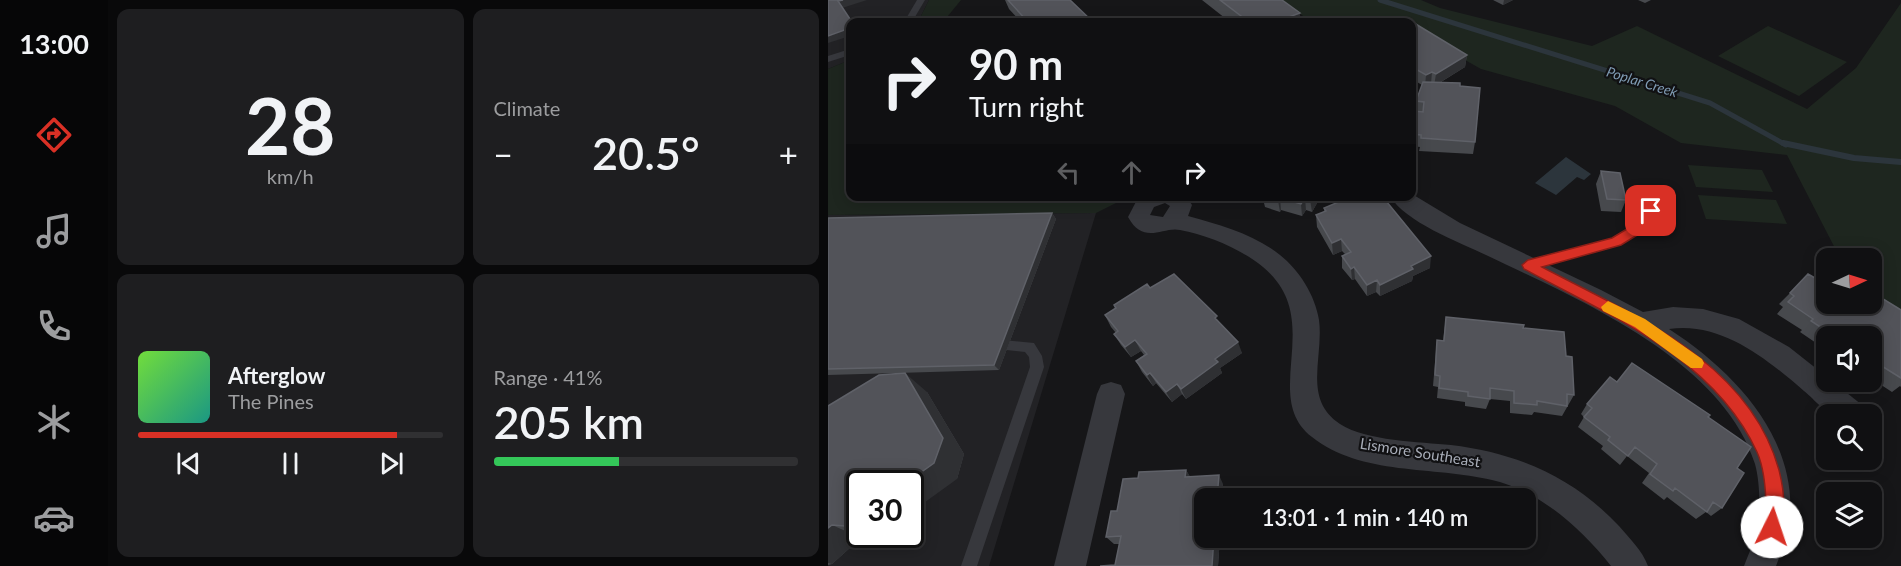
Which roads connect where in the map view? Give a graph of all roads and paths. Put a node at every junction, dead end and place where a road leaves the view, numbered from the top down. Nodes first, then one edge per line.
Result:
1 (921, 0) edge
2 (910, 18) edge
3 (846, 53) edge
4 (828, 59) edge
5 (1407, 201) edge
6 (1169, 204) edge
7 (1651, 211) dead end
8 (1528, 265) junction
9 (1640, 323) junction
10 (980, 345) edge
11 (1111, 394) dead end
12 (1839, 404) edge
13 (969, 566) edge
14 (1070, 566) edge
15 (1632, 566) edge
16 (1760, 566) edge

1 - 2 lane
3 - 4 lane
5 - 8 street
6 - 15 street, Lismore Southeast
7 - 8 lane
8 - 9 street
9 - 12 street
9 - 16 street
10 - 13 lane
11 - 14 street

